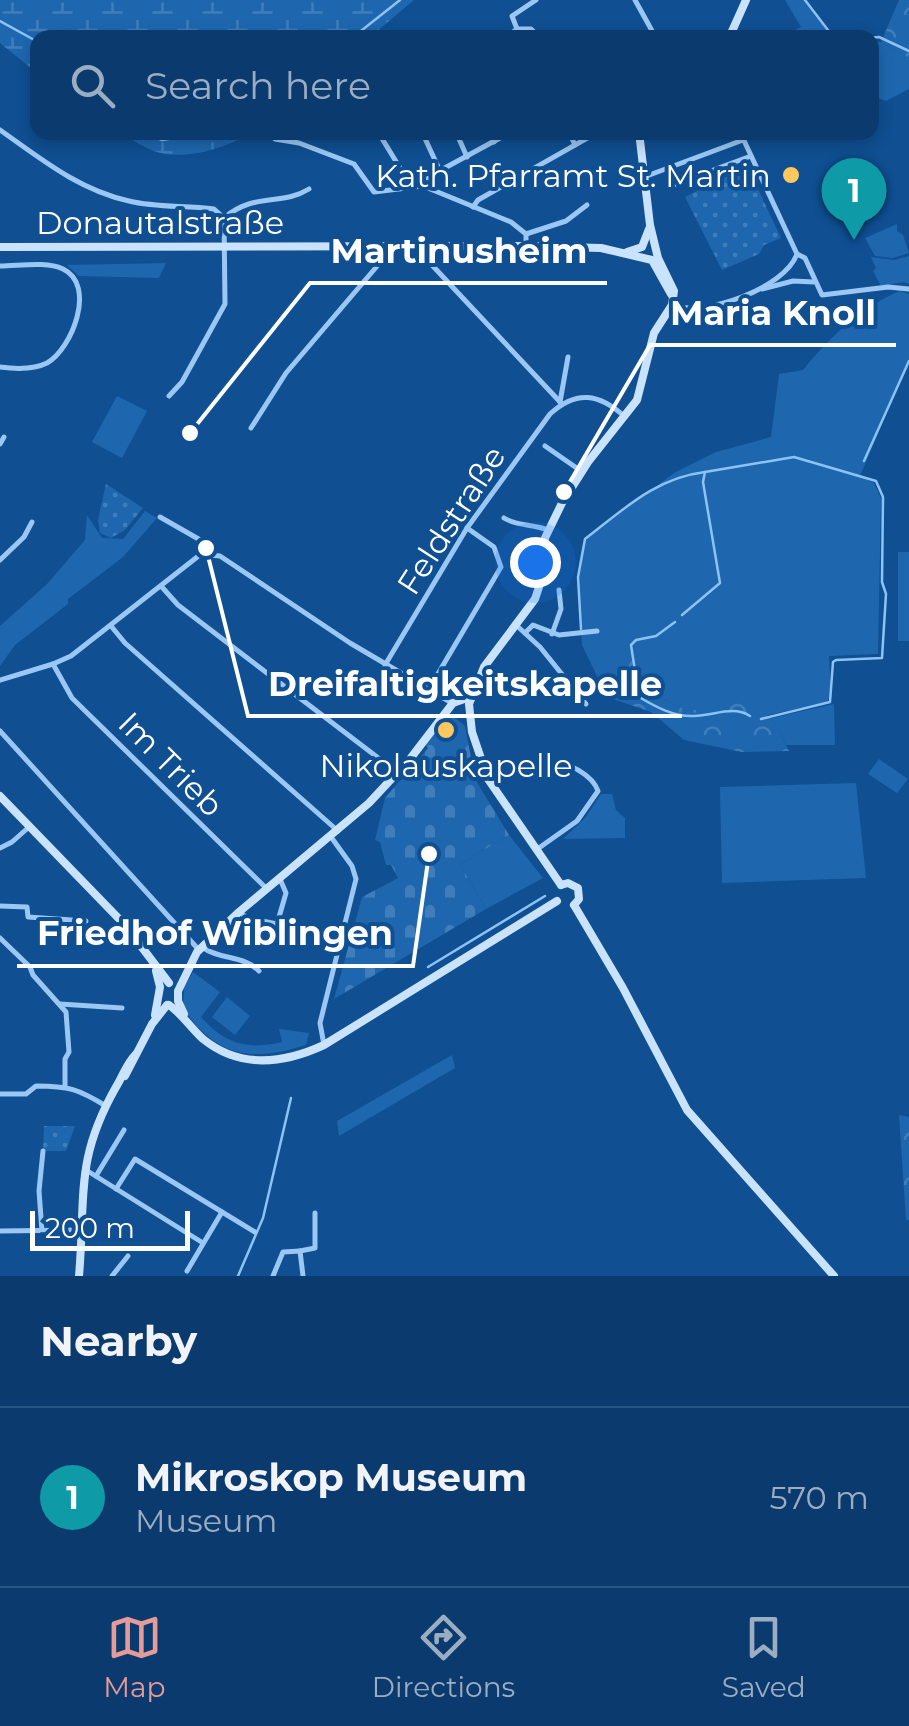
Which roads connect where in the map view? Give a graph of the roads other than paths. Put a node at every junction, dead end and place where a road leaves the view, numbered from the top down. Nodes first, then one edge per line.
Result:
1 (536, 0) edge
2 (635, 0) edge
3 (746, 0) edge
4 (517, 29) joint
5 (532, 30) edge
6 (650, 30) edge
7 (733, 30) edge
8 (0, 130) edge
9 (282, 140) edge
10 (383, 140) edge
11 (426, 140) edge
12 (460, 140) edge
13 (497, 140) edge
14 (573, 140) edge
15 (584, 140) edge
16 (640, 140) edge
17 (732, 140) edge
18 (743, 140) edge
19 (494, 142) joint
20 (575, 145) junction
21 (468, 156) junction
22 (751, 156) junction
23 (440, 170) junction
24 (644, 177) junction
25 (673, 185) dead end
26 (410, 186) junction
27 (422, 186) junction
28 (309, 189) dead end
29 (588, 205) dead end
30 (473, 207) junction
31 (224, 218) junction
32 (526, 234) junction
33 (425, 245) junction
34 (226, 246) junction
35 (381, 246) junction
36 (526, 246) junction
37 (0, 247) edge
38 (649, 251) junction
39 (797, 254) junction
40 (0, 266) edge
41 (815, 282) junction
42 (758, 289) junction
43 (909, 289) edge
44 (672, 301) junction
45 (568, 357) dead end
46 (0, 368) edge
47 (169, 396) dead end
48 (561, 403) junction
49 (625, 416) junction
50 (251, 428) dead end
51 (545, 446) dead end
52 (581, 471) junction
53 (160, 517) dead end
54 (504, 518) dead end
55 (32, 522) dead end
56 (467, 528) junction
57 (548, 530) junction
58 (201, 554) junction
59 (0, 560) edge
60 (162, 586) junction
61 (559, 590) dead end
62 (111, 626) junction
63 (516, 626) junction
64 (597, 632) dead end
65 (525, 633) junction
66 (552, 634) junction
67 (53, 664) junction
68 (386, 665) junction
69 (0, 680) edge
70 (428, 689) junction
71 (469, 700) junction
72 (453, 703) junction
73 (586, 704) dead end
74 (0, 731) edge
75 (398, 773) junction
76 (542, 775) dead end
77 (0, 796) edge
78 (31, 825) junction
79 (334, 834) junction
80 (0, 848) edge
81 (536, 850) junction
82 (280, 879) junction
83 (561, 885) junction
84 (266, 889) junction
85 (557, 901) junction
86 (0, 906) edge
87 (574, 906) junction
88 (239, 912) junction
89 (86, 921) dead end
90 (0, 938) edge
91 (200, 948) junction
92 (154, 963) junction
93 (259, 971) dead end
94 (170, 995) junction
95 (60, 1004) junction
96 (122, 1008) dead end
97 (324, 1045) junction
98 (64, 1086) junction
99 (0, 1094) edge
100 (106, 1106) junction
101 (124, 1130) dead end
102 (42, 1151) dead end
103 (84, 1169) junction
104 (96, 1176) junction
105 (116, 1188) junction
106 (222, 1212) junction
107 (314, 1214) dead end
108 (0, 1230) edge
109 (80, 1230) junction
110 (42, 1231) junction
111 (255, 1232) dead end
112 (204, 1243) junction
113 (300, 1251) junction
114 (128, 1256) dead end
115 (187, 1271) dead end
116 (79, 1276) edge
117 (112, 1276) edge
118 (273, 1276) edge
119 (303, 1276) edge
120 (834, 1276) edge

1 - 4 street
2 - 6 street
3 - 7 main road
4 - 5 street
8 - 31 street
9 - 26 street
10 - 26 street
11 - 23 street
12 - 21 street
13 - 19 street
14 - 20 street
15 - 20 street
16 - 24 main road
17 - 24 street
18 - 22 street
19 - 21 street
20 - 30 street
21 - 23 street
22 - 25 street
22 - 39 street
23 - 27 street
24 - 38 main road
26 - 27 street
27 - 30 street
28 - 31 street
29 - 32 street
30 - 32 street
31 - 34 street
32 - 36 street
33 - 35 main road, Donautalstraße
33 - 36 main road, Donautalstraße
33 - 48 street
34 - 35 main road, Donautalstraße
34 - 37 main road, Donautalstraße
34 - 47 street
35 - 50 street
36 - 38 main road, Donautalstraße
38 - 44 main road
39 - 41 street
39 - 42 street
40 - 46 street, Donautalstraße
41 - 42 street
41 - 43 street
42 - 44 street
44 - 49 main road
45 - 48 street
48 - 49 street
48 - 56 street, Feldstraße
49 - 52 main road
51 - 52 street
52 - 57 main road
53 - 58 street
54 - 57 street
55 - 59 street
56 - 68 street, Feldstraße
56 - 70 street
57 - 63 main road
58 - 60 street
58 - 68 street
60 - 62 street
60 - 75 street
61 - 66 street
62 - 67 street
62 - 79 street
63 - 65 street
63 - 71 main road
64 - 66 street
65 - 66 street
65 - 73 street
67 - 69 street
67 - 84 street, Im Trieb
68 - 70 street
70 - 72 street
71 - 72 main road
71 - 81 main road
72 - 75 main road
74 - 91 street
75 - 79 main road
76 - 81 street
77 - 78 main road
78 - 80 street
78 - 92 main road
79 - 82 main road
79 - 97 street
81 - 83 main road
82 - 84 main road
82 - 88 street
83 - 85 main road
83 - 87 main road
84 - 88 main road
85 - 87 main road
85 - 97 main road
86 - 89 street
87 - 120 main road
88 - 91 main road
90 - 95 street
91 - 93 street
91 - 94 main road
92 - 94 main road
92 - 94 main road
94 - 97 main road
94 - 100 main road
95 - 96 street
95 - 98 street
98 - 99 street
98 - 100 street
100 - 103 main road
101 - 104 street
102 - 110 street
103 - 104 street
103 - 109 main road
104 - 105 street
105 - 106 street
105 - 112 street
106 - 111 street
106 - 112 street
107 - 113 street
108 - 110 street
109 - 110 street
109 - 116 main road
112 - 115 street
113 - 118 street
113 - 119 street
114 - 117 street

